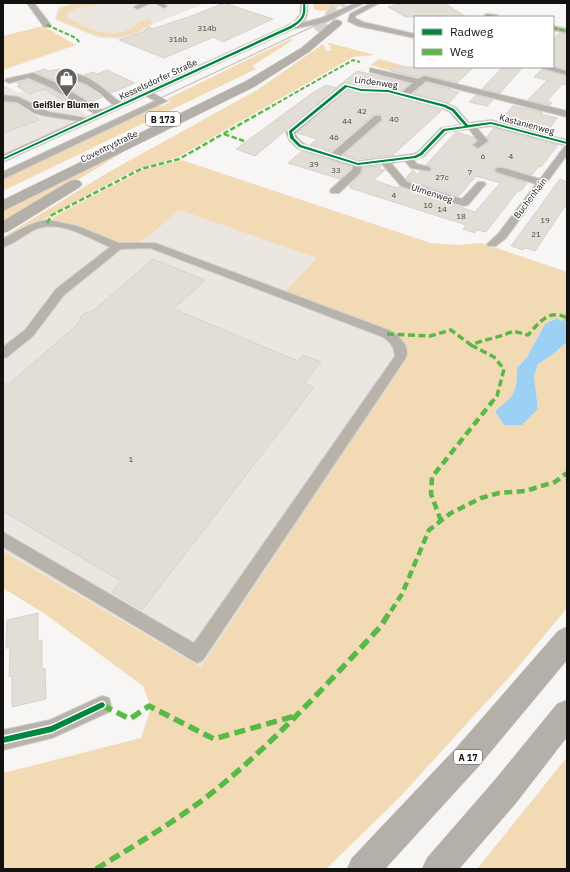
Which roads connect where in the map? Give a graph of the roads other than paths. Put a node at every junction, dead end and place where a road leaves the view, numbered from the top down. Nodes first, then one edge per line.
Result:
1 (30, 3) edge
2 (148, 3) edge
3 (304, 3) edge
4 (360, 3) edge
5 (376, 3) edge
6 (137, 7) dead end
7 (337, 23) tunnel mouth
8 (47, 25) dead end
9 (292, 27) junction
10 (554, 28) edge
11 (317, 31) tunnel mouth
12 (567, 31) edge
13 (414, 36) edge
14 (547, 68) edge
15 (373, 70) dead end
16 (567, 73) edge
17 (62, 76) dead end
18 (9, 80) dead end
19 (419, 82) junction
20 (468, 89) joint
21 (146, 93) junction
22 (404, 95) junction
23 (3, 98) edge
24 (120, 106) junction
25 (102, 114) junction
26 (567, 114) edge
27 (378, 118) dead end
28 (87, 121) junction
29 (468, 125) junction
30 (166, 127) junction
31 (290, 132) joint
32 (567, 142) edge
33 (478, 145) dead end
34 (567, 149) edge
35 (5, 155) edge
36 (333, 157) junction
37 (408, 158) junction
38 (385, 161) junction
39 (358, 164) junction
40 (426, 169) dead end
41 (500, 170) dead end
42 (3, 176) edge
43 (542, 183) junction
44 (481, 184) dead end
45 (335, 191) dead end
46 (3, 197) edge
47 (3, 206) edge
48 (3, 228) edge
49 (3, 244) edge
50 (492, 244) dead end
51 (118, 246) junction
52 (3, 354) edge
53 (3, 539) edge
54 (567, 640) edge
55 (102, 705) dead end
56 (567, 714) edge
57 (3, 740) edge
58 (363, 869) edge
59 (438, 869) edge

1 - 8 street
2 - 6 street
3 - 9 street, Kesselsdorfer Straße
4 - 9 street
5 - 13 street
7 - 30 highway, B 173
9 - 21 street, Kesselsdorfer Straße
10 - 12 street
11 - 46 highway, Coventrystraße / B 173
14 - 16 street
15 - 19 street, Lindenweg
17 - 24 street
18 - 25 street
19 - 20 street, Lindenweg
19 - 22 street, Lindenweg
20 - 26 street, Kastanienweg
21 - 24 street, Kesselsdorfer Straße
21 - 42 street
22 - 29 street, Lindenweg
22 - 31 street, Lindenweg
23 - 28 street
24 - 25 street, Kesselsdorfer Straße
25 - 28 street, Kesselsdorfer Straße
27 - 36 street
28 - 35 street, Kesselsdorfer Straße
29 - 32 street, Kastanienweg
29 - 33 street, Lindenweg
29 - 37 street, Kastanienweg
30 - 47 highway, B 173
30 - 48 highway
31 - 36 street, Kastanienweg
34 - 43 street, Buchenhain
36 - 39 street, Kastanienweg
37 - 38 street, Kastanienweg
37 - 40 street
38 - 39 street, Kastanienweg
38 - 44 street, Ulmenweg
39 - 45 street
41 - 43 street
43 - 50 street, Buchenhain
49 - 51 street
51 - 52 street
51 - 53 street
54 - 58 highway, A 17
55 - 57 street
56 - 59 highway

